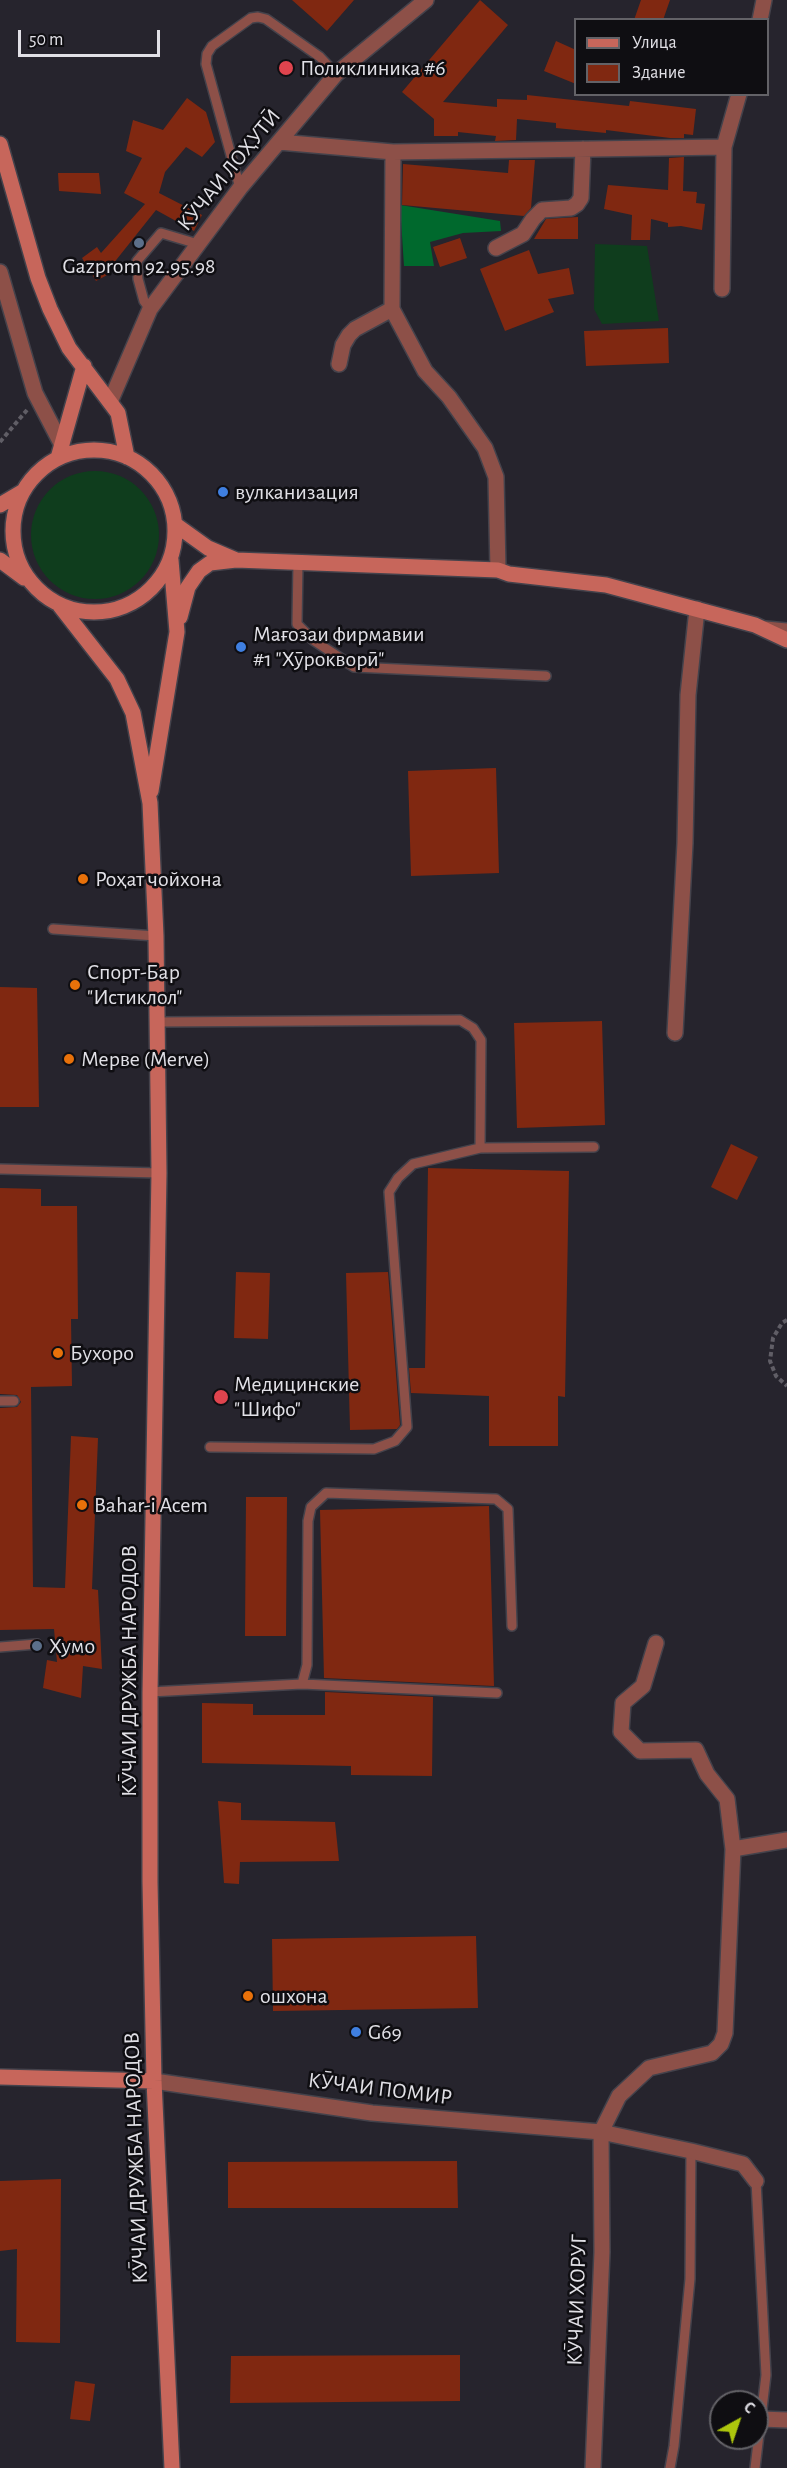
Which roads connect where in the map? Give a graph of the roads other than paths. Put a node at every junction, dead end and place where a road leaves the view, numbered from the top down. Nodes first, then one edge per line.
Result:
1 (426, 0) edge
2 (764, 0) edge
3 (760, 18) edge
4 (336, 74) junction
5 (738, 96) edge
6 (279, 142) junction
7 (0, 144) edge
8 (724, 147) junction
9 (583, 149) junction
10 (393, 152) junction
11 (240, 188) junction
12 (198, 244) junction
13 (496, 248) dead end
14 (0, 272) edge
15 (722, 289) dead end
16 (150, 309) junction
17 (392, 309) junction
18 (339, 364) dead end
19 (84, 366) junction
20 (110, 402) junction
21 (60, 452) junction
22 (127, 457) junction
23 (22, 492) junction
24 (0, 506) edge
25 (176, 525) junction
26 (0, 560) edge
27 (171, 560) junction
28 (236, 560) junction
29 (298, 563) junction
30 (498, 570) junction
31 (30, 582) junction
32 (60, 606) junction
33 (697, 609) junction
34 (755, 625) junction
35 (787, 628) edge
36 (177, 632) junction
37 (787, 640) edge
38 (546, 676) dead end
39 (150, 802) junction
40 (53, 929) dead end
41 (156, 936) junction
42 (157, 1022) junction
43 (675, 1033) dead end
44 (594, 1147) dead end
45 (480, 1148) junction
46 (0, 1170) edge
47 (159, 1173) junction
48 (0, 1401) edge
49 (14, 1401) dead end
50 (210, 1447) dead end
51 (512, 1626) dead end
52 (656, 1643) dead end
53 (37, 1644) dead end
54 (0, 1647) edge
55 (302, 1684) junction
56 (150, 1692) junction
57 (497, 1693) dead end
58 (787, 1840) edge
59 (734, 1848) junction
60 (0, 2077) edge
61 (154, 2080) junction
62 (601, 2132) junction
63 (691, 2151) junction
64 (756, 2181) joint
65 (764, 2390) edge
66 (769, 2419) edge
67 (787, 2420) edge
68 (757, 2450) edge
69 (171, 2468) edge
70 (593, 2468) edge
71 (670, 2468) edge
72 (755, 2468) edge

1 - 4 street, КӮЧАИ ЛОҲУТӢ
2 - 3 street
4 - 6 street, КӮЧАИ ЛОҲУТӢ
4 - 11 lane
5 - 8 street
6 - 10 street
6 - 11 street, КӮЧАИ ЛОҲУТӢ
7 - 19 main road
8 - 9 street
8 - 15 street
9 - 10 street
9 - 13 street
10 - 17 street
11 - 12 street, КӮЧАИ ЛОҲУТӢ
12 - 16 street, КӮЧАИ ЛОҲУТӢ
12 - 16 lane
14 - 21 street
16 - 20 street, КӮЧАИ ЛОҲУТӢ
17 - 18 street
17 - 30 street
19 - 20 main road
19 - 21 main road
20 - 22 main road
21 - 22 main road
21 - 23 main road
22 - 25 main road
23 - 24 main road
23 - 31 main road
25 - 27 main road
25 - 28 main road
26 - 31 main road
27 - 32 main road
27 - 36 main road
28 - 29 main road
28 - 36 main road
29 - 30 main road
29 - 38 lane
30 - 33 main road
31 - 32 main road
32 - 39 main road
33 - 34 main road
33 - 43 street
34 - 35 lane
34 - 37 main road
36 - 39 main road
39 - 41 main road, КӮЧАИ ДРУЖБА НАРОДОВ
40 - 41 lane
41 - 42 main road, КӮЧАИ ДРУЖБА НАРОДОВ
42 - 45 lane
42 - 47 main road, КӮЧАИ ДРУЖБА НАРОДОВ
44 - 45 lane
45 - 50 lane
46 - 47 lane
47 - 56 main road, КӮЧАИ ДРУЖБА НАРОДОВ
48 - 49 lane
51 - 55 lane
52 - 59 street
53 - 54 lane
55 - 56 lane
55 - 57 lane
56 - 61 main road, КӮЧАИ ДРУЖБА НАРОДОВ
58 - 59 street
59 - 62 street
60 - 61 main road
61 - 62 street, КӮЧАИ ПОМИР
61 - 69 main road, КӮЧАИ ДРУЖБА НАРОДОВ
62 - 63 street, КӮЧАИ ПОМИР
62 - 70 street, КӮЧАИ ХОРУГ
63 - 64 street, КӮЧАИ ПОМИР
63 - 71 lane
64 - 65 lane
66 - 67 street
68 - 72 lane

